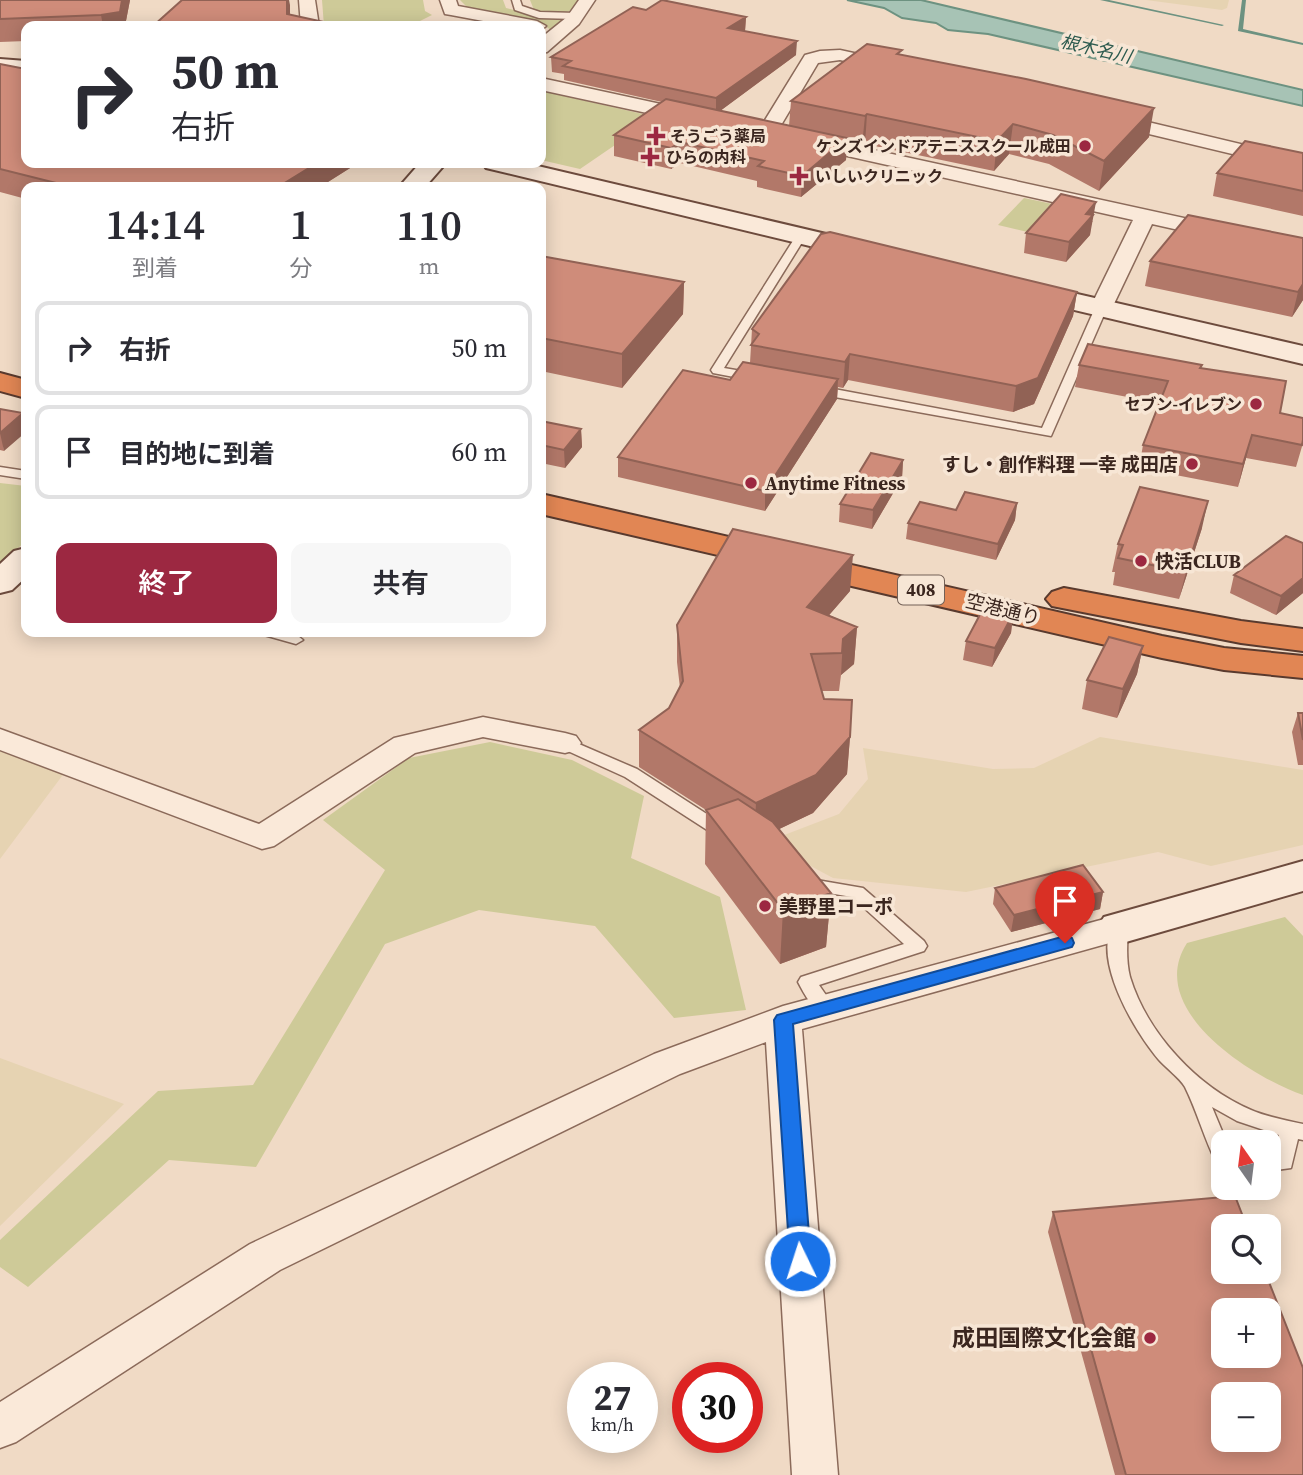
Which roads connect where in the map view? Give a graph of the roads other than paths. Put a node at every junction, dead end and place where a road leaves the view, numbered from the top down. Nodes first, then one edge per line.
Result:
1 (307, 0) edge
2 (449, 0) edge
3 (516, 0) edge
4 (587, 0) edge
5 (576, 16) junction
6 (309, 21) edge
7 (491, 21) edge
8 (546, 36) edge
9 (0, 66) edge
10 (21, 68) edge
11 (910, 71) edge
12 (546, 85) edge
13 (1092, 115) edge
14 (713, 121) edge
15 (1303, 164) edge
16 (429, 168) edge
17 (516, 168) edge
18 (416, 182) edge
19 (1145, 217) junction
20 (801, 236) junction
21 (1303, 251) edge
22 (892, 258) edge
23 (997, 283) edge
24 (1101, 308) junction
25 (1303, 355) edge
26 (0, 362) edge
27 (21, 366) edge
28 (767, 380) edge
29 (0, 383) edge
30 (804, 387) edge
31 (21, 388) edge
32 (0, 471) edge
33 (21, 474) edge
34 (546, 485) edge
35 (546, 505) edge
36 (21, 563) edge
37 (0, 583) edge
38 (286, 637) edge
39 (296, 640) dead end
40 (1303, 640) edge
41 (1303, 667) edge
42 (0, 739) edge
43 (565, 743) joint
44 (737, 841) edge
45 (788, 876) edge
46 (1300, 881) edge
47 (1119, 928) junction
48 (826, 1008) junction
49 (783, 1020) junction
50 (1190, 1076) junction
51 (1212, 1130) edge
52 (1296, 1130) edge
53 (1281, 1162) edge
54 (0, 1427) edge
55 (815, 1475) edge

1 - 6 street
2 - 7 street
3 - 5 lane
4 - 5 street
5 - 8 street
9 - 10 street
11 - 19 street
12 - 14 street
13 - 15 street
16 - 18 street
17 - 20 street
19 - 21 street
19 - 24 street
20 - 22 street
20 - 28 lane
23 - 24 street
24 - 25 street
24 - 30 lane
26 - 27 highway
29 - 31 highway
32 - 33 lane
34 - 40 highway, 空港通り / 408
35 - 41 highway, 空港通り / 408
36 - 37 street
38 - 39 lane
42 - 43 street
43 - 44 lane
45 - 48 lane
46 - 47 street
47 - 48 street
47 - 50 lane
48 - 49 street
49 - 54 street
49 - 55 street
50 - 51 lane
50 - 52 lane
52 - 53 lane

